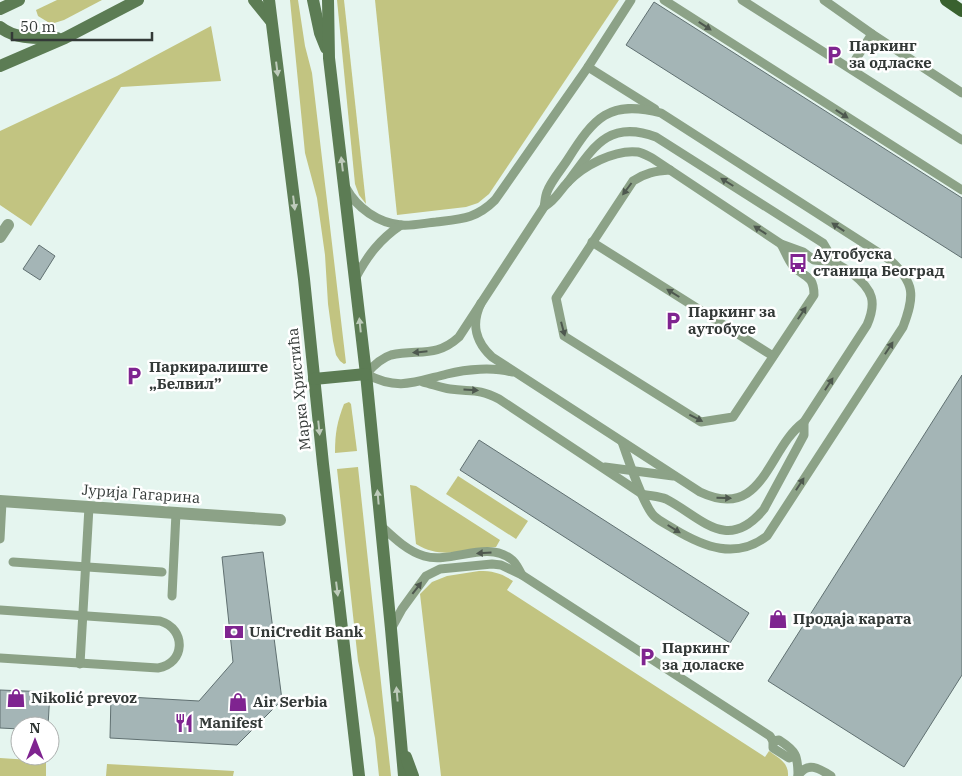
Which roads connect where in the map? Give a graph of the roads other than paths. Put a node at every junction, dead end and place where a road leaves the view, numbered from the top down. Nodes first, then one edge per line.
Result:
1 (19, 0) edge
2 (138, 0) edge
3 (254, 0) edge
4 (269, 0) edge
5 (313, 0) edge
6 (328, 0) edge
7 (631, 0) edge
8 (664, 0) edge
9 (742, 0) edge
10 (824, 0) edge
11 (946, 0) edge
12 (0, 9) edge
13 (962, 11) edge
14 (271, 21) junction
15 (0, 27) edge
16 (872, 34) junction
17 (65, 38) junction
18 (329, 58) junction
19 (0, 66) edge
20 (588, 67) junction
21 (850, 68) junction
22 (962, 93) edge
23 (661, 113) junction
24 (962, 140) edge
25 (670, 170) junction
26 (568, 182) junction
27 (344, 186) junction
28 (962, 190) edge
29 (544, 207) junction
30 (8, 225) dead end
31 (401, 225) junction
32 (0, 237) edge
33 (592, 242) junction
34 (781, 244) junction
35 (836, 262) junction
36 (356, 279) junction
37 (481, 303) junction
38 (773, 356) junction
39 (366, 374) junction
40 (524, 378) junction
41 (314, 380) junction
42 (423, 382) junction
43 (804, 422) junction
44 (622, 441) junction
45 (602, 467) junction
46 (633, 471) junction
47 (676, 477) junction
48 (642, 494) junction
49 (1, 502) edge
50 (89, 507) junction
51 (176, 513) junction
52 (280, 520) dead end
53 (380, 525) junction
54 (0, 539) edge
55 (13, 562) dead end
56 (86, 566) junction
57 (162, 572) dead end
58 (522, 575) junction
59 (172, 596) dead end
60 (0, 610) edge
61 (83, 616) junction
62 (391, 629) junction
63 (0, 658) edge
64 (80, 664) junction
65 (401, 743) junction
66 (356, 756) junction
67 (353, 776) edge
68 (359, 776) edge
69 (404, 776) edge
70 (413, 776) edge
71 (798, 776) edge
72 (831, 776) edge

1 - 12 street
2 - 17 street
3 - 14 street
4 - 14 street, Марка Христића
5 - 18 street
6 - 18 street
7 - 20 lane
8 -> 28 lane
9 - 21 lane
10 - 16 lane
11 - 13 main road
14 -> 41 street, Марка Христића
15 - 17 street
16 - 21 lane
16 - 22 lane
17 - 19 street
27 -> 18 street
20 - 23 lane
20 - 31 lane
21 - 24 lane
23 - 29 lane
48 -> 23 lane
25 - 26 lane
25 -> 33 lane
34 -> 25 lane
26 - 29 lane
35 -> 26 lane
27 - 31 lane
27 - 36 street
29 - 37 lane
30 - 32 street
31 - 36 lane
38 -> 33 lane
33 -> 38 lane
34 - 35 lane
38 -> 34 lane
43 -> 35 lane
39 -> 36 street
37 -> 39 lane
37 - 40 lane
39 - 41 street
39 - 42 lane
53 -> 39 street
40 - 42 lane
40 - 44 lane
41 -> 66 street, Марка Христића
42 -> 45 lane
47 -> 43 lane
43 - 48 lane
44 - 46 lane
44 - 47 lane
45 - 46 lane
45 - 48 lane
46 - 47 lane
46 - 48 lane
49 - 50 street, Јурија Гагарина
49 - 54 lane
50 - 51 street, Јурија Гагарина
50 - 56 lane
51 - 52 street, Јурија Гагарина
51 - 59 lane
58 -> 53 lane
53 - 62 street
55 - 56 lane
56 - 57 lane
56 - 61 lane
62 -> 58 lane
58 - 71 lane
60 - 61 lane
61 - 64 lane
61 - 64 lane
65 -> 62 street
63 - 64 lane
65 - 69 street
65 - 70 street
66 - 67 street
66 - 68 street, Марка Христића
71 - 72 lane

